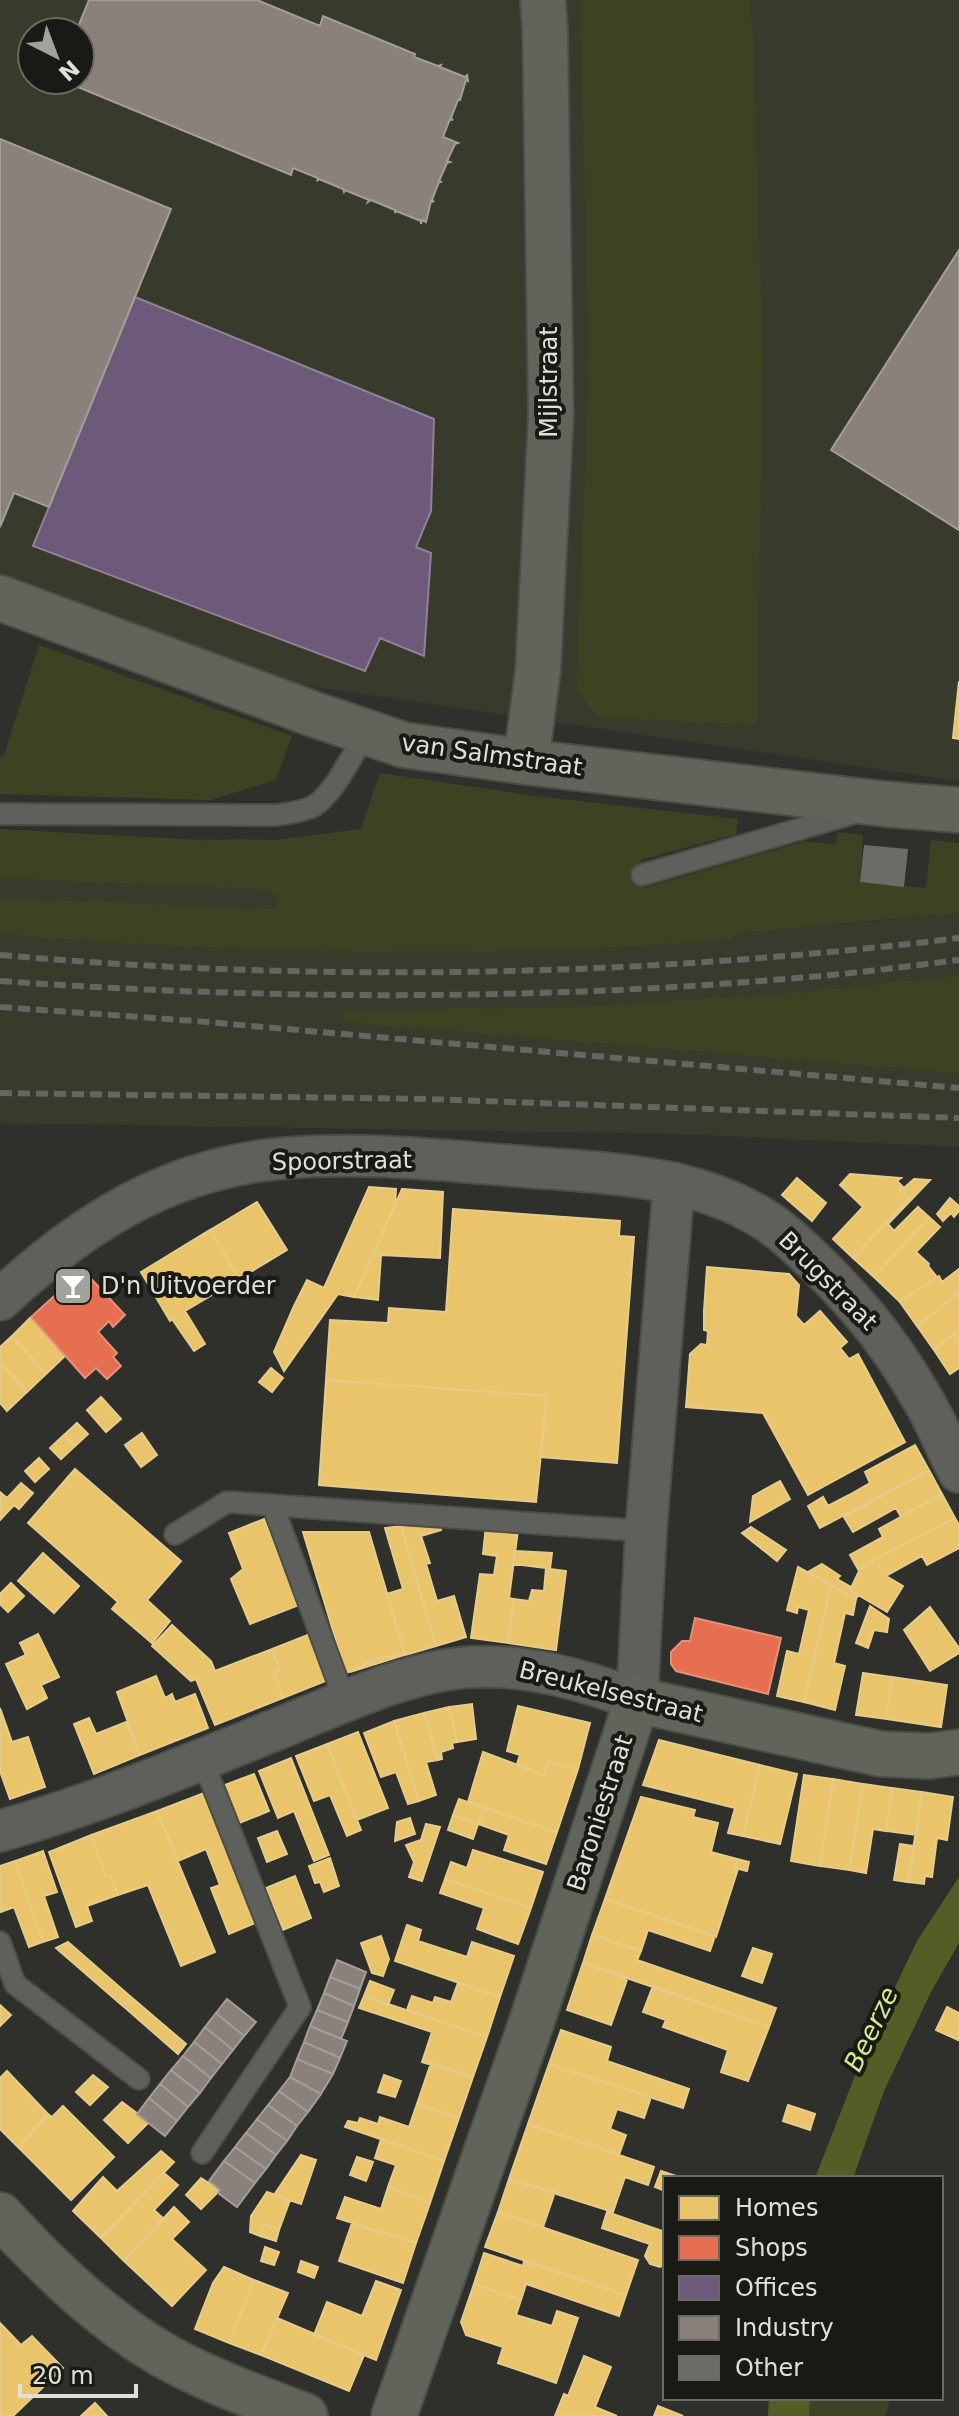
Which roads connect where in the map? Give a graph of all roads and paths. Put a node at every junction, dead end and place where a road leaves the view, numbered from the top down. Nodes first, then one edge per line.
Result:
1 (543, 0) edge
2 (0, 598) edge
3 (366, 733) junction
4 (526, 762) junction
5 (885, 804) junction
6 (959, 810) edge
7 (0, 814) edge
8 (642, 875) dead end
9 (674, 1183) junction
10 (0, 1300) edge
11 (959, 1472) edge
12 (273, 1506) junction
13 (646, 1531) junction
14 (175, 1534) dead end
15 (637, 1700) junction
16 (345, 1701) junction
17 (959, 1752) edge
18 (202, 1759) junction
19 (0, 1831) edge
20 (0, 1942) edge
21 (139, 2079) dead end
22 (202, 2153) dead end
23 (0, 2215) edge
24 (305, 2416) edge
25 (394, 2416) edge

1 - 4 street, Mijlstraat
2 - 3 street, van Salmstraat
3 - 4 street, van Salmstraat
3 - 7 lane
4 - 5 street, van Salmstraat
5 - 6 street, van Salmstraat
5 - 8 lane
9 - 10 street, Spoorstraat
9 - 11 street, Brugstraat
9 - 13 street, Baroniestraat
12 - 13 lane
12 - 14 lane
12 - 16 lane
13 - 15 street, Baroniestraat
15 - 16 street, Breukelsestraat
15 - 17 street, Breukelsestraat
15 - 25 street, Baroniestraat
16 - 18 street, Breukelsestraat
18 - 19 street, Breukelsestraat
18 - 22 lane
20 - 21 lane
23 - 24 street

